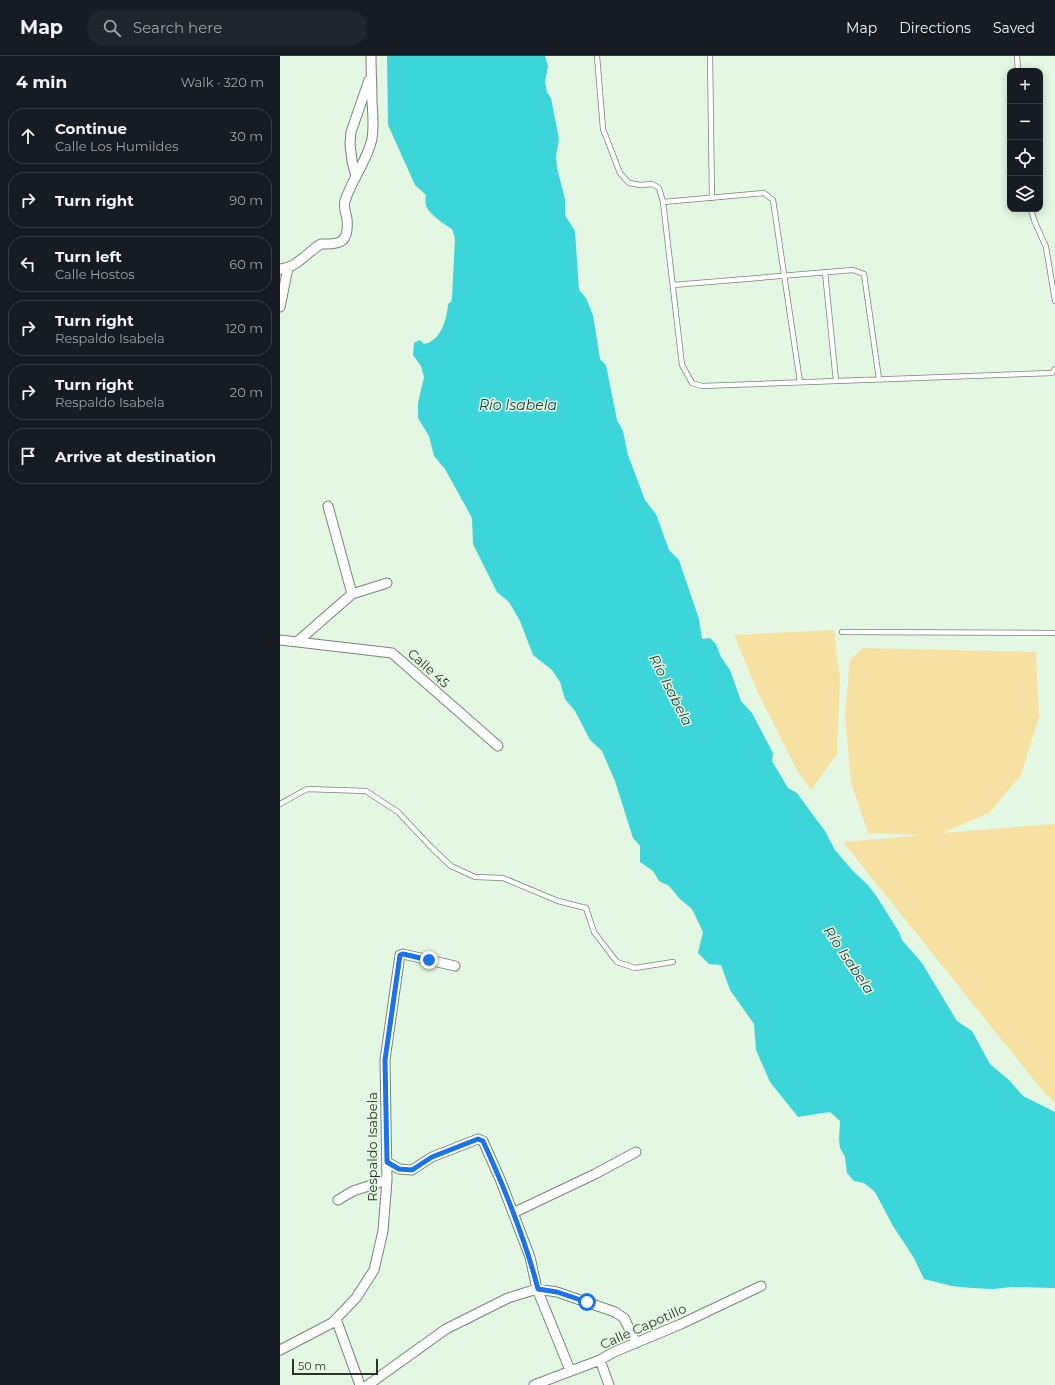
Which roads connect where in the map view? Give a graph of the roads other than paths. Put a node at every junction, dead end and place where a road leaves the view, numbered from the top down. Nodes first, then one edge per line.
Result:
1 (371, 56) edge
2 (597, 56) edge
3 (710, 56) edge
4 (1017, 56) edge
5 (1018, 68) edge
6 (371, 73) junction
7 (356, 177) junction
8 (712, 198) junction
9 (663, 202) junction
10 (1032, 212) edge
11 (284, 269) edge
12 (825, 272) junction
13 (784, 277) junction
14 (673, 285) junction
15 (1055, 301) edge
16 (280, 307) edge
17 (1055, 369) edge
18 (879, 379) junction
19 (836, 381) junction
20 (800, 382) junction
21 (328, 506) dead end
22 (387, 583) dead end
23 (352, 594) junction
24 (842, 632) dead end
25 (1055, 633) edge
26 (280, 640) edge
27 (297, 642) junction
28 (498, 746) dead end
29 (280, 804) edge
30 (673, 962) dead end
31 (455, 966) dead end
32 (636, 1152) dead end
33 (387, 1162) junction
34 (387, 1180) junction
35 (338, 1200) dead end
36 (513, 1213) junction
37 (761, 1286) dead end
38 (538, 1289) junction
39 (336, 1319) junction
40 (636, 1343) junction
41 (280, 1350) edge
42 (600, 1360) junction
43 (570, 1370) junction
44 (359, 1385) edge
45 (368, 1385) edge
46 (534, 1385) edge
47 (609, 1385) edge

1 - 6 street
2 - 9 lane
3 - 8 lane
4 - 5 lane
6 - 7 street
6 - 7 street
7 - 11 street
8 - 9 lane
8 - 13 lane
9 - 14 lane
10 - 15 lane
11 - 16 street
12 - 13 lane
12 - 18 lane
12 - 19 lane
13 - 14 lane
13 - 20 lane
14 - 20 lane
17 - 18 lane
18 - 19 lane
19 - 20 lane
21 - 23 street
22 - 23 street
23 - 27 street
24 - 25 lane
26 - 27 street, Calle 45
27 - 28 street, Calle 45
29 - 30 lane
31 - 33 street, Respaldo Isabela
32 - 36 street
33 - 34 street, Respaldo Isabela
33 - 36 street
34 - 35 street
34 - 39 street, Respaldo Isabela
36 - 38 street
37 - 40 street, Calle Capotillo
38 - 40 street
38 - 43 street
38 - 45 street
39 - 41 street, Respaldo Isabela
39 - 44 street
40 - 42 street, Calle Capotillo
42 - 43 street, Calle Capotillo
42 - 47 street
43 - 46 street, Calle Capotillo

